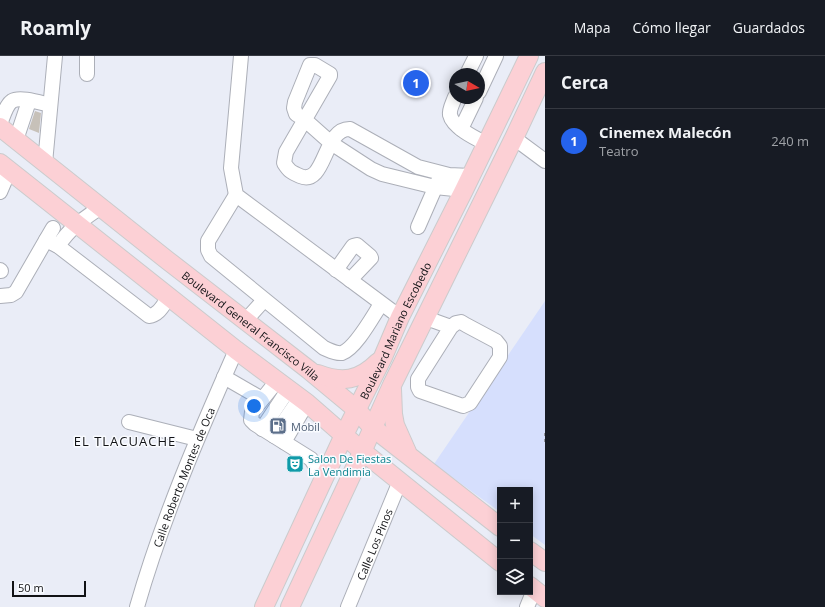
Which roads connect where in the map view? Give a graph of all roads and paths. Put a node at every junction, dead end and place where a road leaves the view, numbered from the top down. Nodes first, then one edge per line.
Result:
1 (55, 56) edge
2 (87, 56) edge
3 (241, 56) edge
4 (476, 56) edge
5 (496, 56) edge
6 (529, 56) edge
7 (470, 68) edge
8 (545, 72) edge
9 (87, 74) dead end
10 (485, 79) edge
11 (29, 101) junction
12 (452, 104) edge
13 (473, 104) edge
14 (48, 105) junction
15 (0, 124) edge
16 (0, 127) edge
17 (461, 129) junction
18 (514, 138) junction
19 (16, 140) junction
20 (331, 143) junction
21 (487, 144) junction
22 (41, 159) junction
23 (545, 161) edge
24 (5, 167) edge
25 (418, 167) junction
26 (441, 173) junction
27 (409, 182) junction
28 (468, 183) junction
29 (435, 187) junction
30 (0, 192) edge
31 (236, 195) junction
32 (101, 207) junction
33 (77, 223) junction
34 (418, 227) dead end
35 (53, 238) junction
36 (336, 270) junction
37 (350, 280) junction
38 (0, 296) edge
39 (169, 297) junction
40 (264, 300) junction
41 (381, 304) junction
42 (400, 317) junction
43 (426, 318) junction
44 (246, 320) junction
45 (451, 327) junction
46 (236, 350) junction
47 (383, 357) junction
48 (309, 370) junction
49 (224, 377) junction
50 (392, 385) junction
51 (298, 397) junction
52 (262, 399) junction
53 (356, 409) junction
54 (129, 422) dead end
55 (372, 427) junction
56 (545, 433) edge
57 (344, 435) junction
58 (273, 436) junction
59 (197, 439) junction
60 (545, 444) edge
61 (362, 451) junction
62 (408, 455) junction
63 (327, 472) junction
64 (400, 481) junction
65 (497, 525) edge
66 (533, 553) edge
67 (497, 560) edge
68 (545, 562) edge
69 (536, 591) edge
70 (137, 607) edge
71 (264, 607) edge
72 (290, 607) edge
73 (348, 607) edge
74 (527, 607) edge

1 - 14 street
2 - 9 street
3 - 31 street
4 - 7 street
5 - 10 street
6 - 21 main road, Boulevard Mariano Escobedo
8 - 18 main road, Boulevard Mariano Escobedo
11 - 14 street
11 - 15 street
11 - 19 street
12 - 17 street
13 - 17 street
14 - 22 street
16 - 19 main road, Boulevard General Francisco Villa
17 - 21 street
18 - 23 street
18 - 43 main road, Boulevard Mariano Escobedo
19 - 22 main road, Boulevard General Francisco Villa
20 - 20 street
20 - 25 street
20 - 27 street
21 - 28 main road, Boulevard Mariano Escobedo
22 - 32 main road, Boulevard General Francisco Villa
24 - 30 street
24 - 33 main road
25 - 26 street
25 - 27 street
26 - 28 street
26 - 29 street
27 - 29 street
28 - 29 street
28 - 42 main road, Boulevard Mariano Escobedo
29 - 34 street
31 - 36 street
31 - 40 street
32 - 33 street
32 - 44 main road, Boulevard General Francisco Villa
33 - 35 street
33 - 39 main road
35 - 38 street
35 - 39 street
36 - 37 street
36 - 37 street
37 - 41 street
39 - 46 main road
40 - 41 street
40 - 44 street
41 - 42 street
42 - 47 main road, Boulevard Mariano Escobedo
43 - 45 street
43 - 50 main road, Boulevard Mariano Escobedo
44 - 48 main road, Boulevard General Francisco Villa
45 - 45 street
46 - 49 street, Calle Roberto Montes de Oca
46 - 51 main road
47 - 48 main road
47 - 53 main road, Boulevard Mariano Escobedo
48 - 53 main road, Boulevard General Francisco Villa
49 - 52 street
49 - 59 street, Calle Roberto Montes de Oca
50 - 55 main road, Boulevard Mariano Escobedo
50 - 62 main road
51 - 52 street
51 - 57 main road
51 - 58 street
51 - 58 street
51 - 63 main road
52 - 58 street
53 - 55 main road, Boulevard General Francisco Villa
53 - 57 main road, Boulevard Mariano Escobedo
54 - 59 street
55 - 61 main road, Boulevard Mariano Escobedo
55 - 62 main road, Boulevard General Francisco Villa
56 - 60 path
57 - 61 main road
57 - 63 main road, Boulevard Mariano Escobedo
58 - 63 street
59 - 70 street, Calle Roberto Montes de Oca
61 - 64 main road
61 - 72 main road, Boulevard Mariano Escobedo
62 - 65 main road, Boulevard General Francisco Villa
63 - 71 main road, Boulevard Mariano Escobedo
64 - 67 main road
64 - 73 street, Calle Los Pinos
66 - 68 main road
69 - 74 street

